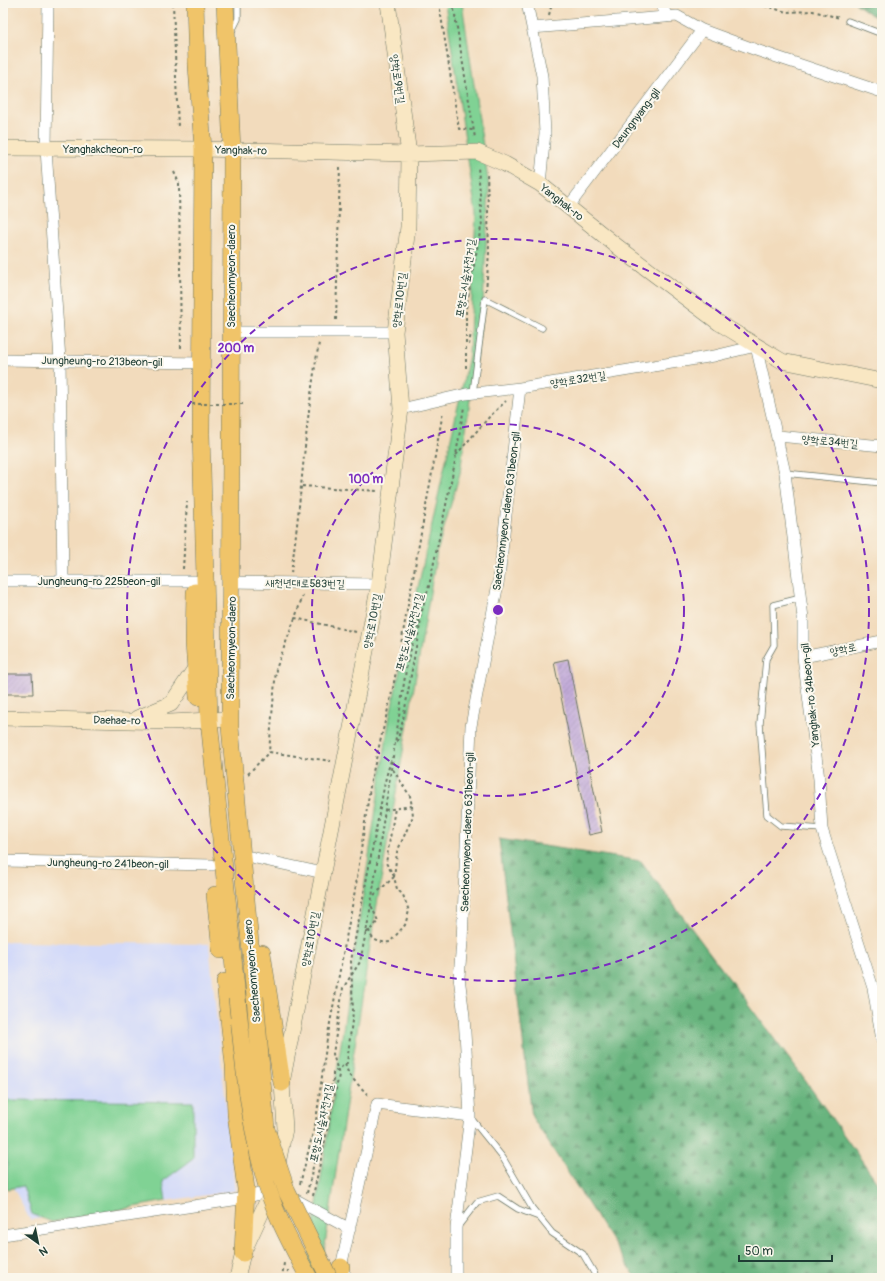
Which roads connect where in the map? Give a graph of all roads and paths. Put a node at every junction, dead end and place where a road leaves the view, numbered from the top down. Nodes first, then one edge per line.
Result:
1 (48, 3) edge
2 (173, 3) edge
3 (195, 3) edge
4 (225, 3) edge
5 (228, 3) edge
6 (238, 3) edge
7 (388, 3) edge
8 (439, 3) edge
9 (453, 3) edge
10 (527, 3) edge
11 (660, 3) edge
12 (753, 3) edge
13 (667, 17) junction
14 (848, 21) joint
15 (532, 28) junction
16 (702, 30) junction
17 (882, 34) edge
18 (226, 44) junction
19 (882, 92) edge
20 (178, 128) dead end
21 (474, 130) junction
22 (3, 148) edge
23 (46, 149) junction
24 (203, 149) junction
25 (232, 150) junction
26 (340, 152) junction
27 (409, 154) junction
28 (482, 154) junction
29 (540, 184) junction
30 (569, 206) junction
31 (485, 299) junction
32 (542, 328) dead end
33 (231, 332) junction
34 (321, 332) junction
35 (335, 332) junction
36 (395, 332) junction
37 (756, 346) junction
38 (3, 360) edge
39 (60, 360) junction
40 (201, 363) junction
41 (882, 381) edge
42 (520, 388) junction
43 (469, 393) junction
44 (445, 399) junction
45 (192, 404) dead end
46 (243, 404) dead end
47 (401, 409) junction
48 (778, 436) junction
49 (882, 446) edge
50 (456, 455) junction
51 (785, 473) junction
52 (882, 483) edge
53 (302, 486) junction
54 (390, 492) junction
55 (203, 537) junction
56 (63, 580) junction
57 (3, 581) edge
58 (195, 581) junction
59 (232, 582) junction
60 (290, 582) junction
61 (307, 582) junction
62 (379, 584) junction
63 (801, 598) junction
64 (423, 608) junction
65 (295, 618) junction
66 (369, 634) junction
67 (882, 641) edge
68 (804, 657) junction
69 (196, 667) junction
70 (3, 718) edge
71 (133, 720) junction
72 (204, 721) junction
73 (230, 723) junction
74 (394, 748) junction
75 (269, 752) junction
76 (344, 763) junction
77 (391, 767) junction
78 (243, 779) junction
79 (412, 806) junction
80 (395, 808) junction
81 (385, 810) junction
82 (822, 829) junction
83 (251, 857) junction
84 (3, 861) edge
85 (212, 865) junction
86 (323, 873) junction
87 (394, 877) junction
88 (372, 897) junction
89 (371, 903) junction
90 (369, 930) junction
91 (366, 932) junction
92 (351, 975) junction
93 (882, 1040) edge
94 (345, 1064) junction
95 (337, 1070) junction
96 (282, 1083) junction
97 (283, 1103) junction
98 (377, 1104) junction
99 (470, 1116) junction
100 (238, 1127) junction
101 (299, 1186) dead end
102 (273, 1188) junction
103 (303, 1190) dead end
104 (308, 1193) junction
105 (246, 1198) junction
106 (311, 1202) junction
107 (539, 1217) junction
108 (456, 1228) junction
109 (350, 1229) junction
110 (3, 1235) edge
111 (244, 1253) junction
112 (288, 1264) dead end
113 (339, 1275) edge
114 (238, 1278) edge
115 (287, 1278) edge
116 (309, 1278) edge
117 (456, 1278) edge
118 (596, 1278) edge

1 - 23 street
2 - 20 path
3 - 24 main road, Saecheonnyeon-daero
4 - 18 main road, Saecheonnyeon-daero
5 - 18 main road
6 - 18 lane
7 - 27 main road, 양학로9번길
8 - 21 path
9 - 21 path, 포항도시숲자전거길
10 - 15 street
11 - 13 street
12 - 14 path
13 - 15 street
13 - 16 street
14 - 17 lane
15 - 29 street
16 - 19 street
16 - 30 street, Deungnyang-gil
18 - 25 main road, Saecheonnyeon-daero
21 - 28 path, 포항도시숲자전거길
22 - 23 main road, Yanghakcheon-ro
23 - 24 main road, Yanghakcheon-ro
23 - 39 street
24 - 25 main road, Yanghak-ro
24 - 40 main road, Saecheonnyeon-daero
25 - 26 main road, Yanghak-ro
25 - 33 main road, Saecheonnyeon-daero
26 - 27 main road, Yanghak-ro
26 - 35 path
27 - 28 main road, Yanghak-ro
27 - 36 main road, 양학로10번길
28 - 29 main road, Yanghak-ro
28 - 31 path
28 - 43 path, 포항도시숲자전거길
29 - 30 main road, Yanghak-ro
30 - 37 main road, Yanghak-ro
31 - 32 lane
31 - 43 lane
33 - 34 street
33 - 59 main road, Saecheonnyeon-daero
34 - 35 street
34 - 53 path
35 - 36 street
36 - 47 main road, 양학로10번길
37 - 41 main road, Yanghak-ro
37 - 42 street, 양학로32번길
37 - 48 street, Yanghak-ro 34beon-gil
38 - 39 street, Jungheung-ro 213beon-gil
39 - 40 street, Jungheung-ro 213beon-gil
39 - 56 street
40 - 55 main road, Saecheonnyeon-daero
42 - 43 street, 양학로32번길
42 - 50 path
42 - 99 street, Saecheonnyeon-daero 631beon-gil
43 - 44 street, 양학로32번길
43 - 50 path, 포항도시숲자전거길
44 - 47 street, 양학로32번길
44 - 101 path
45 - 46 path, bridge
47 - 54 main road, 양학로10번길
48 - 49 street, 양학로34번길
48 - 51 street, Yanghak-ro 34beon-gil
50 - 64 path, 포항도시숲자전거길
51 - 52 lane
51 - 63 street, Yanghak-ro 34beon-gil
53 - 54 path
53 - 60 path
54 - 62 main road, 양학로10번길
55 - 58 main road
55 - 72 main road, Saecheonnyeon-daero
56 - 57 street, Jungheung-ro 225beon-gil
56 - 58 street, Jungheung-ro 225beon-gil
58 - 69 main road
59 - 60 street, 새천년대로583번길
59 - 73 main road, Saecheonnyeon-daero
60 - 61 street, 새천년대로583번길
61 - 62 street, 새천년대로583번길
61 - 65 path
62 - 66 main road, 양학로10번길
63 - 68 street, Yanghak-ro 34beon-gil
63 - 82 lane
64 - 74 path
64 - 74 path, 포항도시숲자전거길
65 - 66 path
65 - 75 path
66 - 76 main road, 양학로10번길
67 - 68 street, 양학로
68 - 82 street, Yanghak-ro 34beon-gil
69 - 71 main road
69 - 72 main road
70 - 71 main road, Daehae-ro
71 - 72 main road, Daehae-ro
72 - 73 main road, Daehae-ro
72 - 85 main road
72 - 116 main road, Saecheonnyeon-daero, bridge
73 - 78 main road
73 - 113 main road, Saecheonnyeon-daero, bridge
74 - 77 path, 포항도시숲자전거길
74 - 92 path
75 - 76 path
75 - 78 path
76 - 86 main road, 양학로10번길
77 - 79 path
77 - 81 path, 포항도시숲자전거길
78 - 83 main road
79 - 80 path
79 - 87 path
80 - 81 path
80 - 87 path
81 - 88 path, 포항도시숲자전거길
82 - 93 street, Yanghak-ro 34beon-gil
83 - 86 street
83 - 96 main road
84 - 85 street, Jungheung-ro 241beon-gil
85 - 100 main road
86 - 96 main road, 양학로10번길
87 - 88 path
87 - 90 path
88 - 89 path, 포항도시숲자전거길
89 - 90 path
89 - 91 path, 포항도시숲자전거길
90 - 91 path
91 - 92 path, 포항도시숲자전거길
92 - 94 path
92 - 95 path, 포항도시숲자전거길
94 - 95 path
94 - 98 path
95 - 104 path
95 - 106 path, 포항도시숲자전거길
96 - 97 main road, 양학로10번길
97 - 100 main road
97 - 102 main road, 양학로10번길
98 - 99 street
98 - 109 street
99 - 107 lane
99 - 108 street, Saecheonnyeon-daero 631beon-gil
100 - 105 main road
102 - 105 street
102 - 106 street
102 - 111 main road, 양학로10번길
103 - 104 path
104 - 106 path
105 - 110 street
105 - 111 main road
106 - 109 street
107 - 108 lane
107 - 118 lane
108 - 117 street, Saecheonnyeon-daero 631beon-gil
109 - 113 street
111 - 114 main road, 양학로10번길
112 - 115 path

